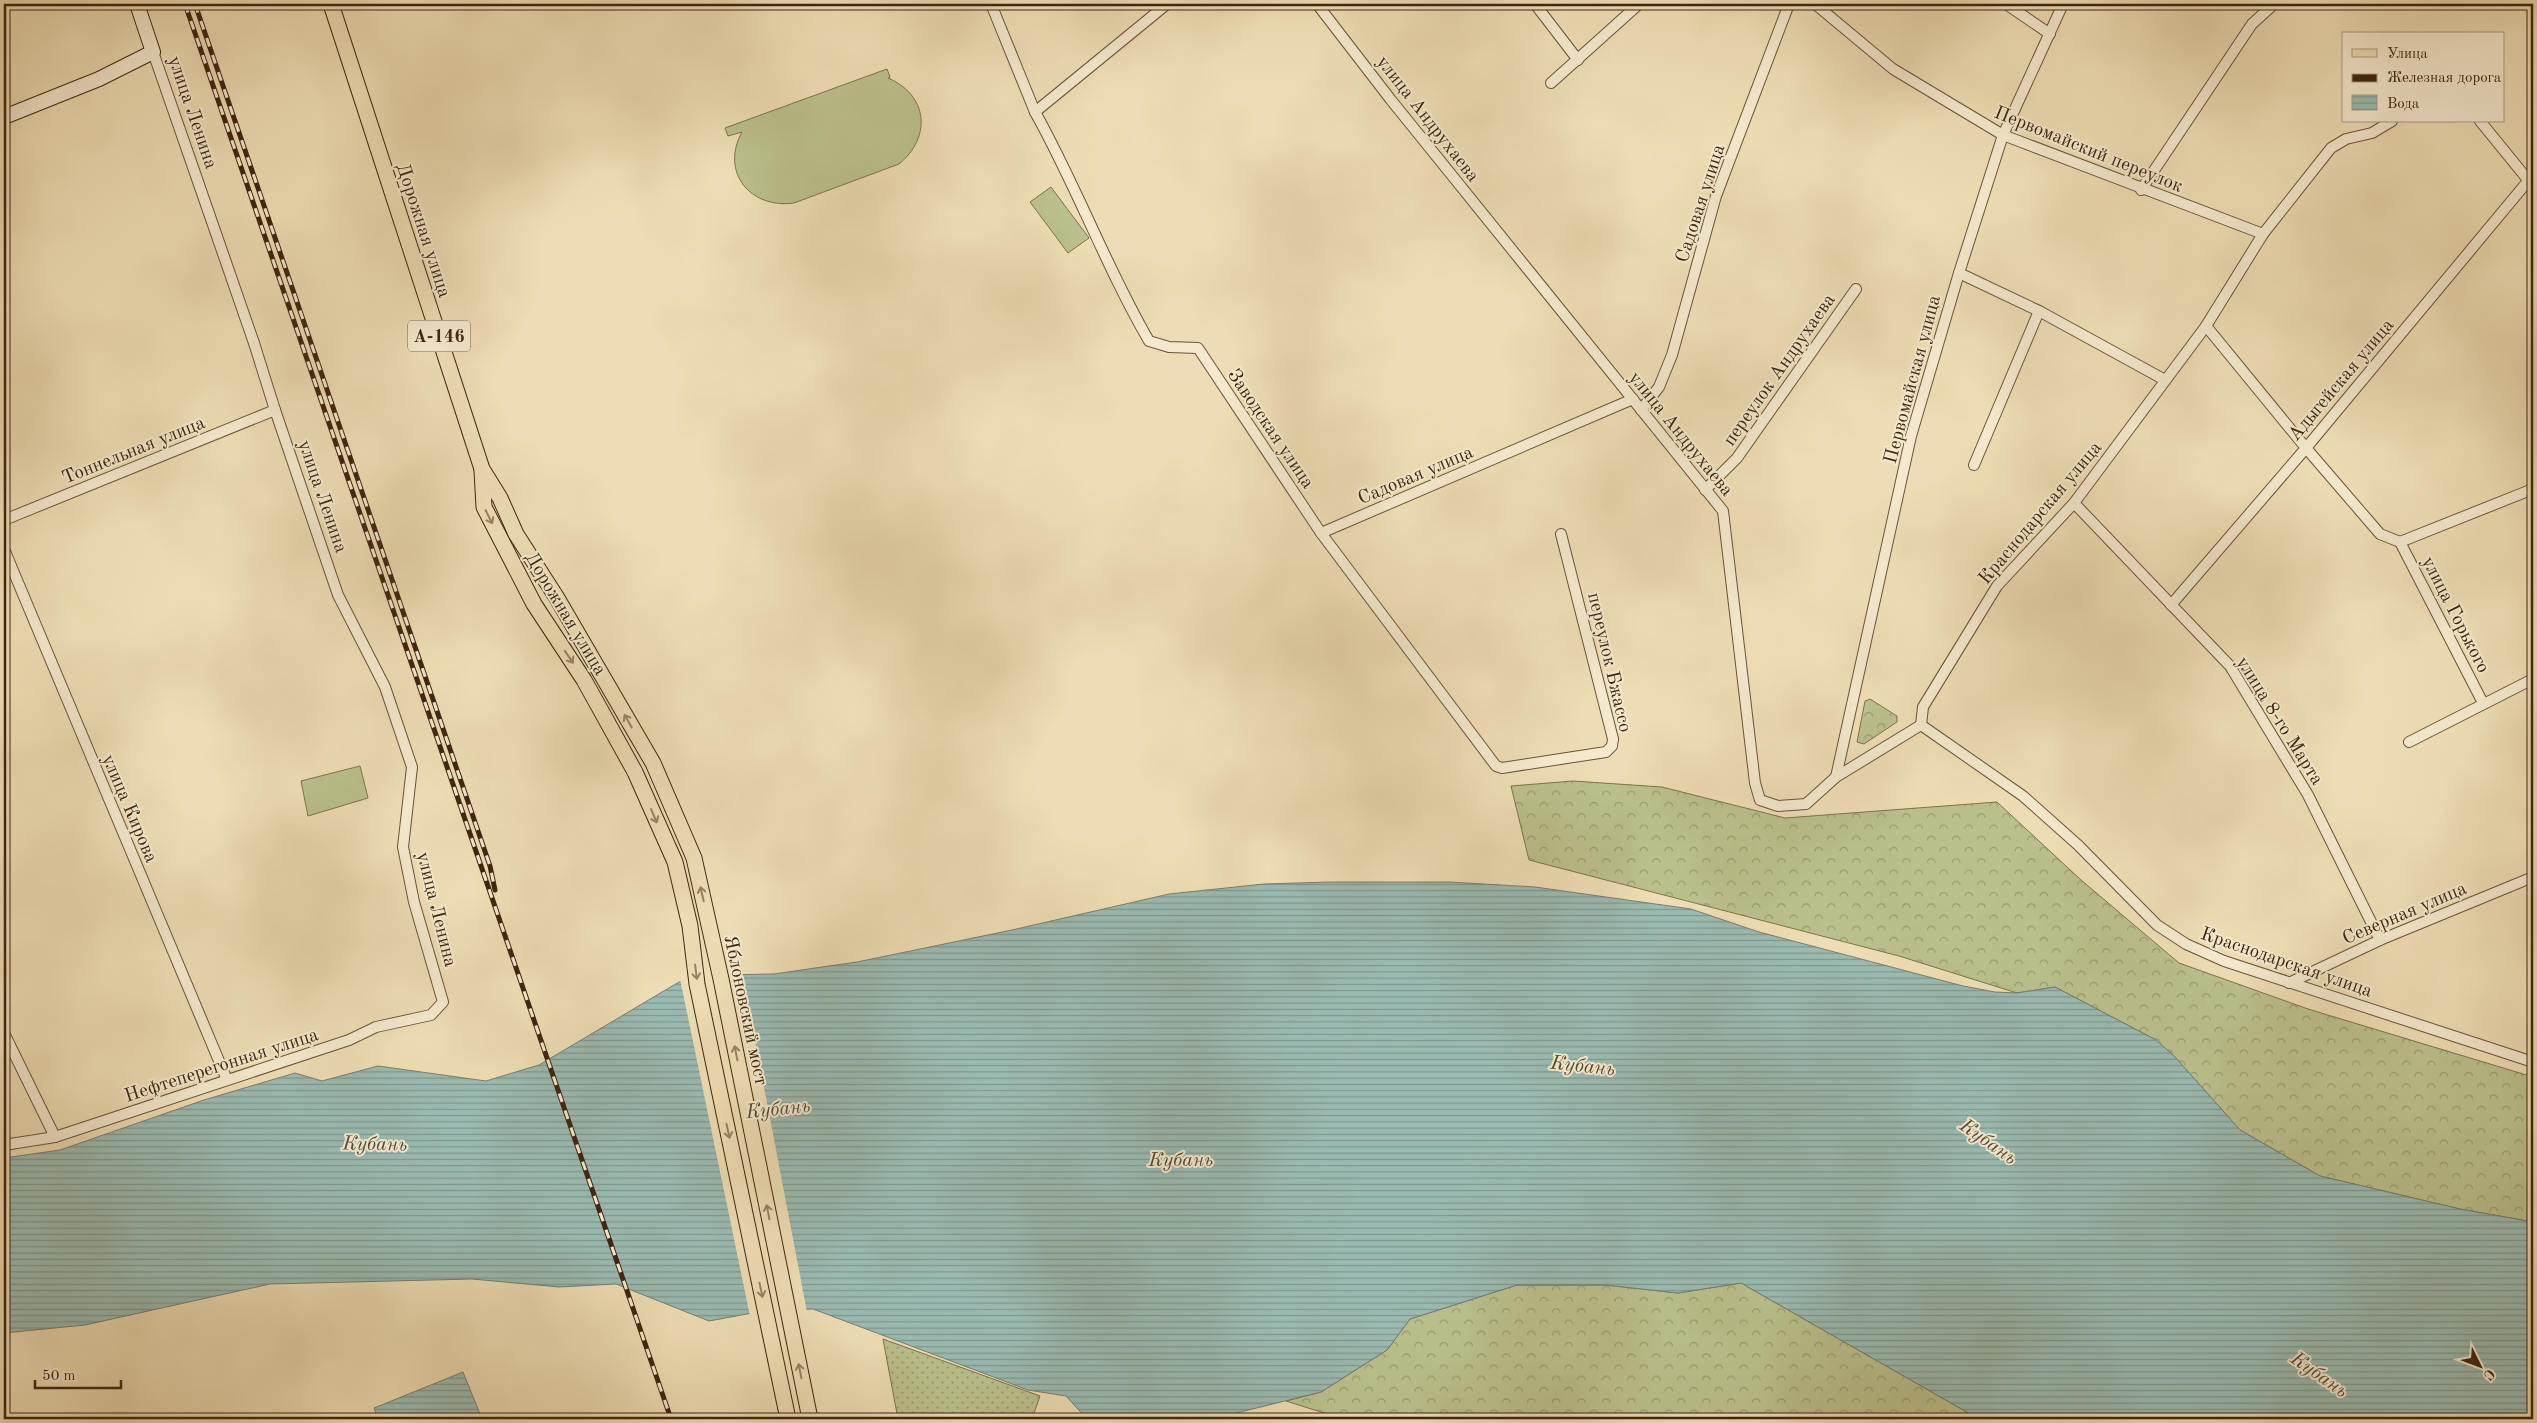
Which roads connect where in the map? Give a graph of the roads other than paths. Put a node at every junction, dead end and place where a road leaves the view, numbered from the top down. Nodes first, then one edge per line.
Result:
1 (137, 4) edge
2 (331, 4) edge
3 (990, 4) edge
4 (1167, 4) edge
5 (1318, 4) edge
6 (1534, 4) edge
7 (1639, 4) edge
8 (1789, 4) edge
9 (1816, 4) edge
10 (2006, 4) edge
11 (2063, 4) edge
12 (2274, 4) edge
13 (2050, 34) junction
14 (154, 52) junction
15 (1578, 60) junction
16 (1551, 83) dead end
17 (1036, 112) junction
18 (4, 117) edge
19 (2390, 122) edge
20 (2481, 122) edge
21 (2003, 136) junction
22 (2531, 180) edge
23 (2141, 190) junction
24 (2263, 234) junction
25 (1959, 274) junction
26 (1856, 289) dead end
27 (2038, 311) junction
28 (2206, 326) junction
29 (2165, 380) junction
30 (1633, 400) junction
31 (275, 410) junction
32 (1641, 410) junction
33 (2306, 448) junction
34 (1974, 465) dead end
35 (482, 469) junction
36 (2533, 489) edge
37 (1705, 490) junction
38 (2074, 503) junction
39 (4, 520) edge
40 (1321, 533) junction
41 (1561, 534) dead end
42 (2400, 542) junction
43 (4, 550) edge
44 (2171, 605) junction
45 (2533, 680) edge
46 (2483, 703) junction
47 (1921, 725) junction
48 (2409, 742) dead end
49 (653, 763) joint
50 (1502, 768) joint
51 (635, 772) joint
52 (1836, 777) junction
53 (2533, 877) edge
54 (2380, 940) junction
55 (2289, 983) junction
56 (443, 1002) joint
57 (4, 1033) edge
58 (2533, 1062) edge
59 (227, 1080) junction
60 (55, 1137) junction
61 (4, 1145) edge
62 (788, 1419) edge
63 (810, 1419) edge

1 - 14 street, улица Ленина
2 - 35 main road, Дорожная улица / А-146
3 - 17 street, Заводская улица
4 - 17 street
5 - 30 street, улица Андрухаева
6 - 15 street
7 - 15 street
8 - 32 street, Садовая улица
9 - 21 street, Первомайский переулок
10 - 13 street
11 - 13 street, Первомайская улица
12 - 23 street
13 - 21 street, Первомайская улица
14 - 18 street
14 - 31 street, улица Ленина
15 - 16 street
17 - 40 street, Заводская улица
19 - 24 street, Краснодарская улица
20 - 22 street
21 - 23 street, Первомайский переулок
21 - 25 street, Первомайская улица
22 - 33 street, Адыгейская улица
23 - 24 street, Первомайский переулок
24 - 28 street, Краснодарская улица
25 - 27 street
25 - 52 street, Первомайская улица
26 - 37 street, переулок Андрухаева
27 - 29 street
27 - 34 street
28 - 29 street, Краснодарская улица
28 - 33 street
29 - 38 street, Краснодарская улица
30 - 32 street, улица Андрухаева
30 - 40 street, Садовая улица
31 - 39 street, Тоннельная улица
31 - 56 street, улица Ленина
32 - 37 street, улица Андрухаева
33 - 42 street
33 - 44 street, Адыгейская улица
49 -> 35 main road, Дорожная улица
35 -> 51 main road, Дорожная улица
36 - 42 street
37 - 52 street, улица Андрухаева
38 - 44 street, улица 8-го Марта
38 - 47 street, Краснодарская улица
40 - 50 street, Заводская улица
41 - 50 street, переулок Бжассо
42 - 46 street, улица Горького
43 - 59 street, улица Кирова
44 - 54 street, улица 8-го Марта
45 - 46 street, улица Горького
46 - 48 street, улица Горького
47 - 52 street, улица Андрухаева
47 - 55 street, Краснодарская улица
63 -> 49 main road, Яблоновский мост
51 -> 62 main road, Яблоновский мост
53 - 54 street, Северная улица
54 - 55 street, Северная улица
55 - 58 street, Краснодарская улица
56 - 59 street, Нефтеперегонная улица
57 - 60 street
59 - 60 street, Нефтеперегонная улица
60 - 61 street, Нефтеперегонная улица

